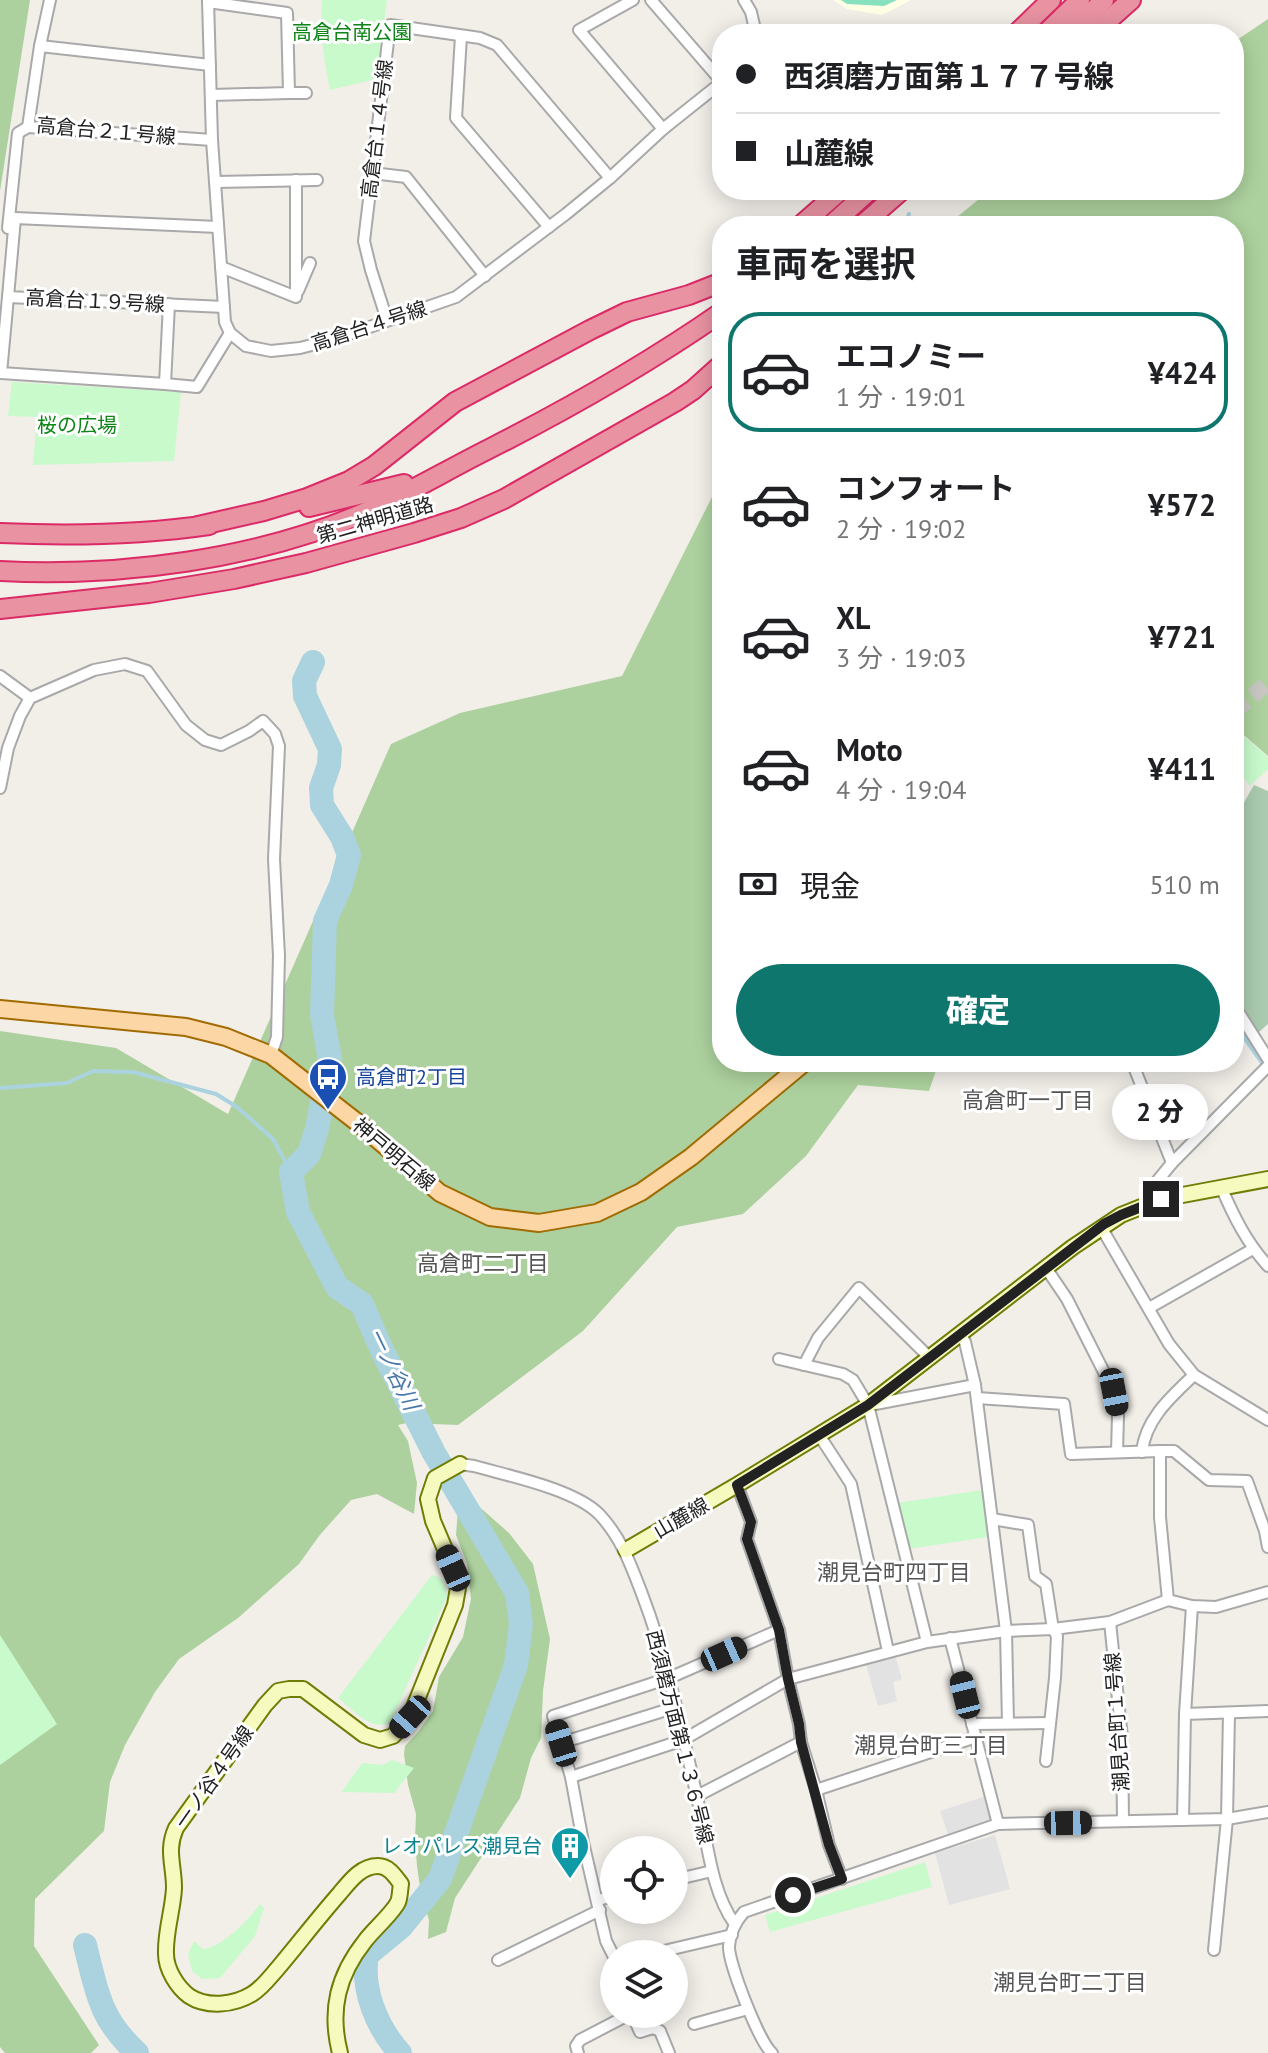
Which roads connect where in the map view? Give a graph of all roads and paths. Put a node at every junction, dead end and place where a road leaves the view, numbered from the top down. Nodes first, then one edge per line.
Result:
1 (50, 0) edge
2 (633, 0) edge
3 (651, 0) edge
4 (744, 0) edge
5 (1051, 0) edge
6 (1080, 0) edge
7 (1104, 0) edge
8 (1131, 0) edge
9 (208, 1) edge
10 (754, 24) edge
11 (1026, 24) edge
12 (1055, 24) edge
13 (1079, 24) edge
14 (1104, 24) edge
15 (461, 36) junction
16 (40, 46) junction
17 (210, 65) junction
18 (712, 70) edge
19 (712, 90) edge
20 (289, 93) junction
21 (306, 93) dead end
22 (211, 95) junction
23 (28, 127) junction
24 (663, 129) junction
25 (212, 140) junction
26 (372, 173) junction
27 (610, 178) junction
28 (296, 180) junction
29 (317, 180) dead end
30 (215, 182) junction
31 (830, 200) edge
32 (859, 200) edge
33 (891, 200) edge
34 (811, 216) edge
35 (841, 216) edge
36 (872, 216) edge
37 (218, 227) junction
38 (549, 227) junction
39 (13, 243) junction
40 (310, 263) dead end
41 (221, 267) junction
42 (485, 276) junction
43 (712, 286) edge
44 (8, 297) junction
45 (296, 297) junction
46 (169, 304) junction
47 (224, 307) junction
48 (712, 318) edge
49 (387, 320) junction
50 (230, 333) junction
51 (712, 373) edge
52 (1, 374) edge
53 (165, 384) junction
54 (471, 458) junction
55 (198, 526) junction
56 (0, 533) edge
57 (0, 571) edge
58 (0, 609) edge
59 (0, 676) edge
60 (30, 698) junction
61 (0, 788) edge
62 (0, 1009) edge
63 (1244, 1021) edge
64 (271, 1055) junction
65 (1268, 1059) edge
66 (1264, 1070) edge
67 (793, 1072) edge
68 (1136, 1072) edge
69 (1172, 1163) junction
70 (1268, 1179) edge
71 (1222, 1189) junction
72 (1161, 1199) junction
73 (1101, 1227) junction
74 (1253, 1249) junction
75 (1268, 1266) edge
76 (1046, 1268) junction
77 (1149, 1308) junction
78 (961, 1335) junction
79 (930, 1358) junction
80 (779, 1359) dead end
81 (804, 1365) junction
82 (1194, 1375) junction
83 (975, 1385) junction
84 (977, 1398) junction
85 (868, 1405) junction
86 (1268, 1420) edge
87 (819, 1435) junction
88 (1160, 1451) junction
89 (1117, 1452) junction
90 (1142, 1452) junction
91 (460, 1464) joint
92 (737, 1485) junction
93 (992, 1519) junction
94 (1268, 1547) edge
95 (626, 1550) junction
96 (1268, 1592) edge
97 (1168, 1600) junction
98 (1192, 1606) junction
99 (1110, 1622) junction
100 (1053, 1629) junction
101 (779, 1630) junction
102 (1006, 1631) junction
103 (950, 1638) junction
104 (927, 1642) junction
105 (888, 1651) junction
106 (669, 1678) junction
107 (788, 1679) junction
108 (676, 1707) junction
109 (1268, 1711) edge
110 (1229, 1713) junction
111 (1185, 1714) junction
112 (1008, 1723) junction
113 (1050, 1723) junction
114 (972, 1724) junction
115 (976, 1737) junction
116 (683, 1740) junction
117 (801, 1742) junction
118 (561, 1743) junction
119 (1046, 1761) dead end
120 (571, 1777) junction
121 (816, 1790) junction
122 (697, 1796) junction
123 (1268, 1812) edge
124 (1227, 1819) junction
125 (1183, 1820) junction
126 (1123, 1821) junction
127 (998, 1824) junction
128 (712, 1871) junction
129 (688, 1877) edge
130 (842, 1879) junction
131 (599, 1905) junction
132 (734, 1923) junction
133 (732, 1935) junction
134 (606, 1940) edge
135 (688, 1945) edge
136 (1214, 1950) dead end
137 (498, 1960) dead end
138 (748, 2009) junction
139 (694, 2024) dead end
140 (604, 2028) edge
141 (653, 2028) edge
142 (768, 2052) edge
143 (340, 2053) edge
144 (578, 2053) edge
145 (669, 2053) edge

1 - 16 street, 高倉台２１号線
2 - 24 street
3 - 18 street
4 - 10 street
5 - 11 highway
6 - 12 highway
7 - 13 highway
8 - 14 highway
9 - 17 street
9 - 20 street
15 - 26 street, 高倉台１４号線
15 - 27 street, 高倉台１４号線
15 - 38 street
16 - 17 street
16 - 23 street, 高倉台２１号線
17 - 22 street
19 - 24 street, 高倉台４号線
20 - 21 street
20 - 22 street
22 - 25 street
23 - 25 street, 高倉台２１号線
23 - 39 street
24 - 27 street, 高倉台４号線
25 - 30 street
26 - 42 street
26 - 49 street, 高倉台１４号線
27 - 38 street, 高倉台４号線
28 - 29 street
28 - 30 street
28 - 45 street
30 - 37 street
31 - 34 highway
32 - 35 highway
33 - 36 highway
37 - 39 street, 高倉台１９号線
37 - 41 street
38 - 42 street, 高倉台４号線
39 - 44 street, 高倉台１９号線
40 - 45 street
41 - 45 street
41 - 47 street
42 - 49 street, 高倉台４号線
43 - 55 highway
44 - 46 street, 高倉台１９号線
44 - 52 street
46 - 47 street, 高倉台１９号線
46 - 53 street
47 - 50 street
48 - 54 highway, 第二神明道路
49 - 50 street, 高倉台４号線
50 - 53 street
51 - 58 highway, 第二神明道路
52 - 53 street
54 - 55 highway, 第二神明道路
54 - 57 highway, 第二神明道路
55 - 56 highway, 第二神明道路
59 - 60 street
60 - 61 street
60 - 64 street
62 - 64 main road, 神戸明石線
63 - 65 street
64 - 67 main road, 神戸明石線
66 - 69 street
68 - 69 street
69 - 72 street
70 - 71 street, 山麓線
71 - 72 street, 山麓線
71 - 74 street
72 - 73 street, 山麓線
73 - 76 street, 山麓線
73 - 77 street
74 - 75 street
74 - 77 street
76 - 78 street, 山麓線
76 - 89 street
77 - 82 street
78 - 79 street, 山麓線
78 - 83 street
79 - 81 street
79 - 85 street, 山麓線
80 - 81 street
81 - 85 street
82 - 86 street
82 - 90 street
83 - 84 street
83 - 85 street
84 - 89 street
84 - 93 street
85 - 87 street, 山麓線
85 - 104 street
87 - 92 street, 山麓線
87 - 105 street
88 - 90 street
88 - 94 street
88 - 97 street
89 - 90 street
91 - 95 street, 西須磨方面第１３６号線
91 - 143 street, 一ノ谷４号線
92 - 95 street, 山麓線
92 - 101 street
93 - 100 street
93 - 102 street
95 - 106 street, 西須磨方面第１３６号線
96 - 98 street
97 - 98 street
97 - 99 street
98 - 111 street
99 - 100 street
99 - 126 street, 潮見台町１号線
100 - 102 street
100 - 113 street
101 - 106 street
101 - 107 street
102 - 103 street
102 - 112 street
103 - 104 street
103 - 114 street
104 - 105 street
105 - 107 street
106 - 108 street, 西須磨方面第１３６号線
106 - 118 street
107 - 116 street
107 - 117 street
108 - 116 street, 西須磨方面第１３６号線
108 - 118 street
109 - 110 street
110 - 111 street
110 - 124 street
111 - 125 street
112 - 113 street
112 - 114 street
113 - 119 street
114 - 115 street
115 - 121 street
115 - 127 street
116 - 120 street
116 - 122 street, 西須磨方面第１３６号線
117 - 121 street
117 - 122 street
118 - 120 street
120 - 131 street
121 - 130 street
122 - 128 street, 西須磨方面第１３６号線
123 - 124 street
124 - 125 street
124 - 136 street
125 - 126 street
126 - 127 street
127 - 130 street
128 - 129 street
128 - 132 street, 西須磨方面第１３６号線
130 - 132 street
131 - 134 street
131 - 137 street
132 - 133 street
133 - 135 street
133 - 138 street
138 - 139 street
138 - 142 street
140 - 144 street
141 - 145 street

